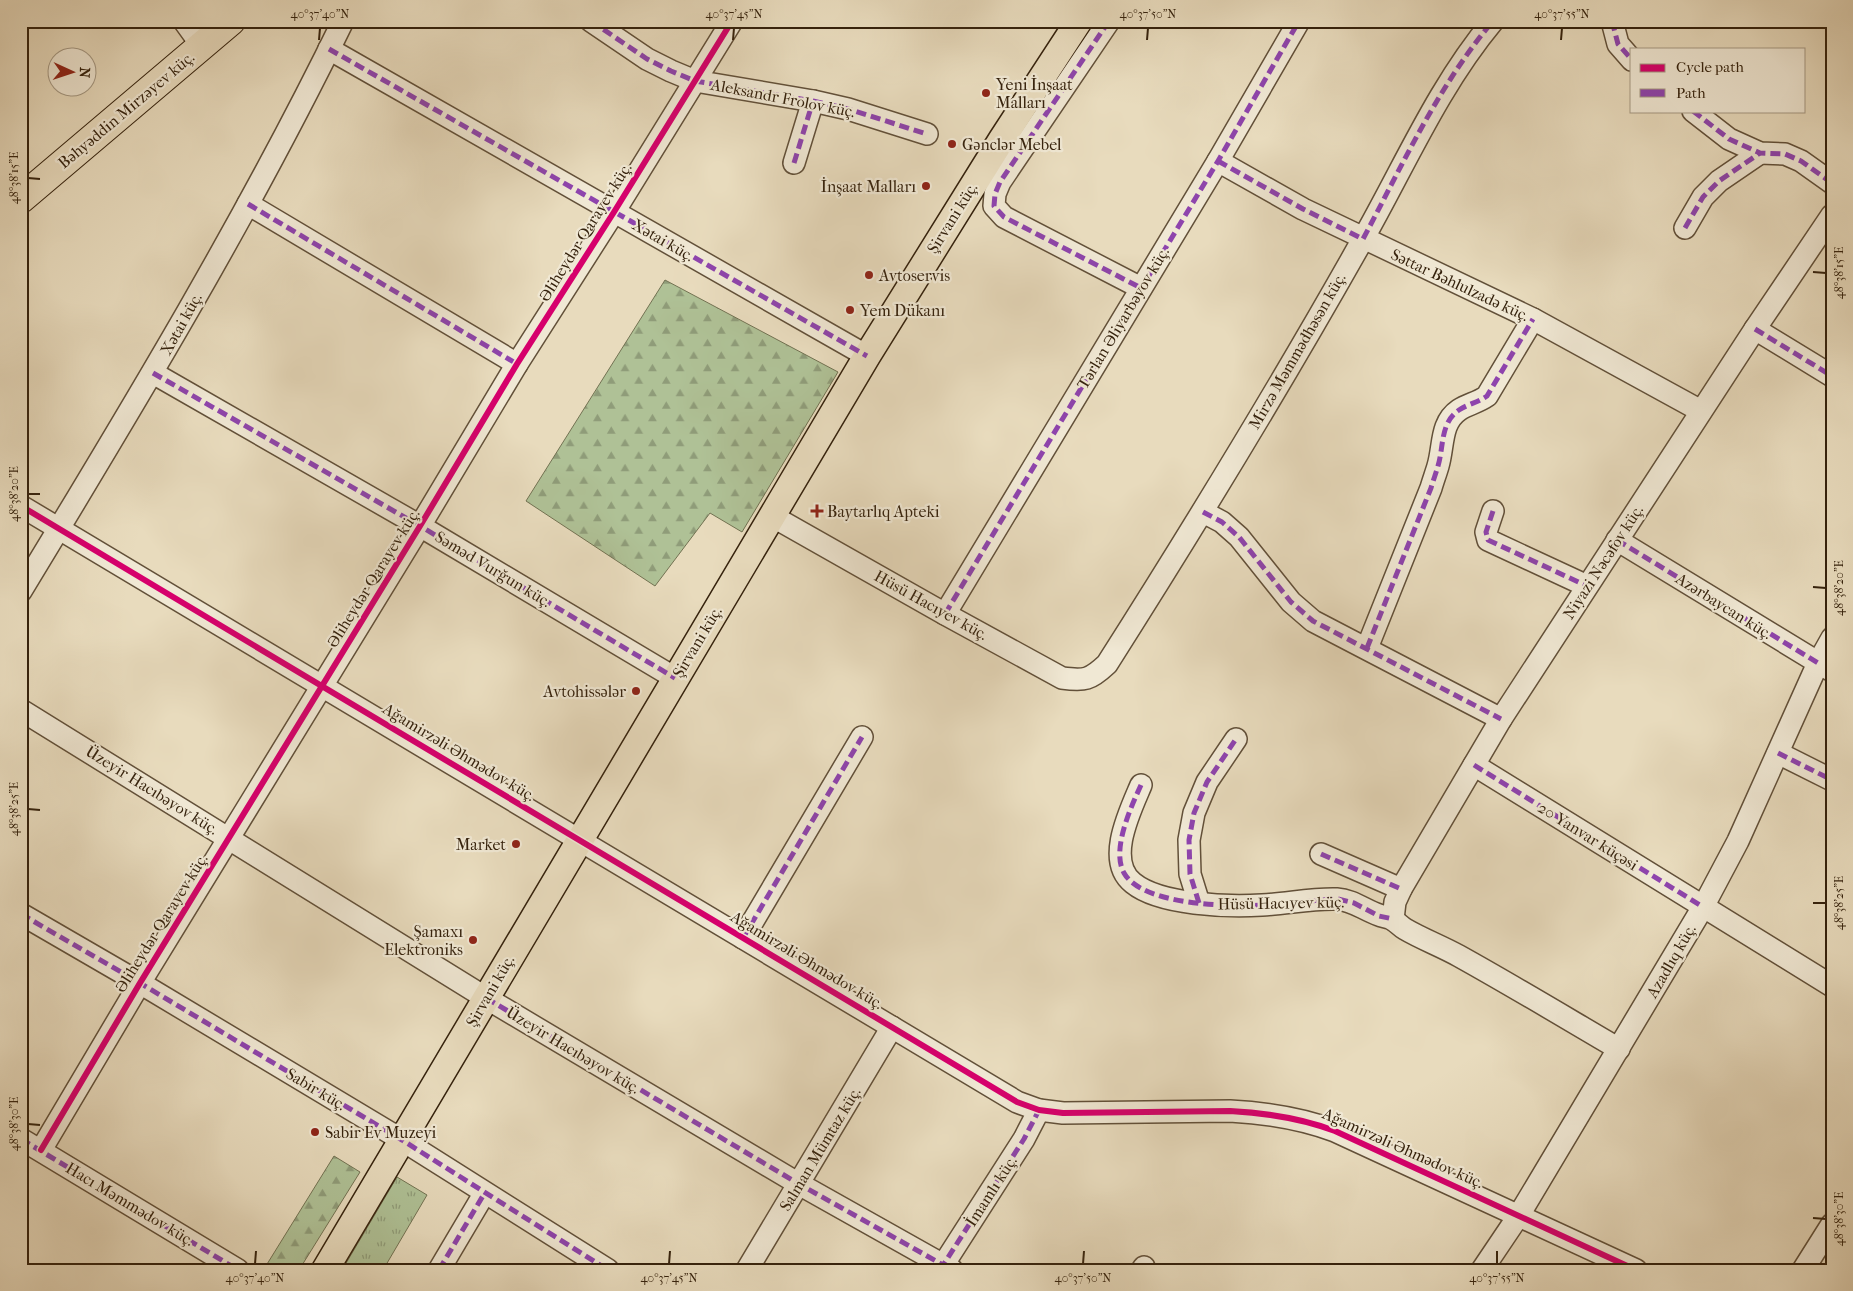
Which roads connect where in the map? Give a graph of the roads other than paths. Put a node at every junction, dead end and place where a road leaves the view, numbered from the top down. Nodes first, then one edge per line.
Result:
1 (184, 21) edge
2 (231, 21) edge
3 (343, 21) edge
4 (592, 21) edge
5 (732, 21) edge
6 (1079, 21) edge
7 (1109, 21) edge
8 (1299, 21) edge
9 (1493, 21) edge
10 (1612, 21) edge
11 (202, 46) junction
12 (329, 49) junction
13 (1630, 58) edge
14 (695, 81) junction
15 (813, 101) junction
16 (1695, 112) edge
17 (927, 134) dead end
18 (1760, 153) junction
19 (1218, 161) junction
20 (794, 163) dead end
21 (1832, 183) edge
22 (21, 198) edge
23 (248, 204) junction
24 (614, 212) junction
25 (1832, 215) edge
26 (1685, 228) dead end
27 (1363, 239) junction
28 (1141, 288) junction
29 (1533, 319) junction
30 (1754, 329) junction
31 (867, 356) junction
32 (517, 364) junction
33 (153, 373) junction
34 (1832, 376) edge
35 (1701, 411) junction
36 (21, 506) edge
37 (1493, 511) dead end
38 (1204, 512) junction
39 (772, 516) junction
40 (420, 526) junction
41 (60, 528) junction
42 (1617, 540) junction
43 (1587, 586) junction
44 (21, 592) edge
45 (945, 614) junction
46 (1832, 638) edge
47 (1366, 648) junction
48 (1825, 667) edge
49 (1094, 676) joint
50 (675, 678) junction
51 (322, 686) junction
52 (21, 710) edge
53 (1501, 719) junction
54 (862, 737) dead end
55 (1236, 739) dead end
56 (1778, 753) junction
57 (1474, 765) junction
58 (1832, 780) edge
59 (1141, 785) dead end
60 (230, 838) junction
61 (579, 839) junction
62 (1321, 854) dead end
63 (1401, 889) junction
64 (1199, 903) junction
65 (1702, 907) junction
66 (21, 914) edge
67 (1392, 919) junction
68 (743, 938) junction
69 (140, 983) junction
70 (1832, 986) edge
71 (486, 998) junction
72 (892, 1027) junction
73 (1619, 1049) junction
74 (1039, 1110) junction
75 (21, 1139) edge
76 (402, 1140) junction
77 (41, 1150) junction
78 (799, 1184) junction
79 (484, 1194) junction
80 (1519, 1215) junction
81 (1832, 1224) edge
82 (945, 1268) edge
83 (238, 1270) edge
84 (325, 1270) edge
85 (439, 1270) edge
86 (608, 1270) edge
87 (747, 1270) edge
88 (1482, 1270) edge
89 (1636, 1270) edge
90 (1803, 1270) edge

1 - 11 street
2 - 11 highway, Bəhyəddin Mirzəyev küç.
3 - 12 street, Xətai küç.
4 - 14 street, Aleksandr Frolov küç.
5 - 14 street, Əliheydər Qarayev küç.
6 - 31 main road, Şirvani küç.
7 - 28 street
8 - 19 street, Tərlan Əliyarbəyov küç.
9 - 27 street, Mirzə Məmmədhəsən küç.
10 - 13 street
11 - 22 highway, Bəhyəddin Mirzəyev küç.
12 - 23 street, Xətai küç.
12 - 24 street, Xətai küç.
14 - 15 street, Aleksandr Frolov küç.
14 - 24 street, Əliheydər Qarayev küç.
15 - 17 street, Aleksandr Frolov küç.
15 - 20 street
16 - 18 street
18 - 21 street
18 - 26 street
19 - 27 street, Səttar Bəhlulzadə küç.
19 - 28 street, Tərlan Əliyarbəyov küç.
23 - 32 street
23 - 33 street, Xətai küç.
24 - 31 street, Xətai küç.
24 - 32 street, Əliheydər Qarayev küç.
25 - 30 street, Niyazi Nəcəfov küç.
27 - 29 street, Səttar Bəhlulzadə küç.
27 - 38 street, Mirzə Məmmədhəsən küç.
28 - 45 street, Tərlan Əliyarbəyov küç.
29 - 35 street, Səttar Bəhlulzadə küç.
29 - 47 street
30 - 34 street
30 - 35 street, Niyazi Nəcəfov küç.
31 - 39 main road, Şirvani küç.
32 - 40 street, Əliheydər Qarayev küç.
33 - 40 street, Səməd Vurğun küç.
33 - 41 street, Xətai küç.
35 - 42 street, Niyazi Nəcəfov küç.
36 - 41 street, Ağamirzəli Əhmədov küç.
37 - 43 street
38 - 47 street
38 - 49 street, Mirzə Məmmədhəsən küç.
39 - 45 street, Hüsü Hacıyev küç.
39 - 50 main road, Şirvani küç.
40 - 50 street, Səməd Vurğun küç.
40 - 51 street, Əliheydər Qarayev küç.
41 - 44 street, Xətai küç.
41 - 51 street, Ağamirzəli Əhmədov küç.
42 - 43 street, Niyazi Nəcəfov küç.
42 - 48 street, Azərbaycan küç.
43 - 53 street, Niyazi Nəcəfov küç.
45 - 49 street, Hüsü Hacıyev küç.
46 - 48 street, Azadlıq küç.
47 - 53 street
48 - 56 street, Azadlıq küç.
50 - 61 main road, Şirvani küç.
51 - 60 street, Əliheydər Qarayev küç.
51 - 61 street, Ağamirzəli Əhmədov küç.
52 - 60 street, Üzeyir Hacıbəyov küç.
53 - 57 street, Niyazi Nəcəfov küç.
54 - 68 street
55 - 64 street
56 - 58 street
56 - 65 street, Azadlıq küç.
57 - 63 street, Niyazi Nəcəfov küç.
57 - 65 street, 20 Yanvar küçəsi
59 - 64 street, Hüsü Hacıyev küç.
60 - 69 street, Əliheydər Qarayev küç.
60 - 71 street, Üzeyir Hacıbəyov küç.
61 - 68 street, Ağamirzəli Əhmədov küç.
61 - 71 main road, Şirvani küç.
62 - 63 street
63 - 67 street, Niyazi Nəcəfov küç.
64 - 67 street, Hüsü Hacıyev küç.
65 - 70 street, 20 Yanvar küçəsi
65 - 73 street, Azadlıq küç.
66 - 69 street, Sabir küç.
67 - 73 street, Hüsü Hacıyev küç.
68 - 72 street, Ağamirzəli Əhmədov küç.
69 - 76 street, Sabir küç.
69 - 77 street, Əliheydər Qarayev küç.
71 - 76 main road, Şirvani küç.
71 - 78 street, Üzeyir Hacıbəyov küç.
72 - 74 street, Ağamirzəli Əhmədov küç.
72 - 78 street, Salman Mümtaz küç.
73 - 80 street, Azadlıq küç.
74 - 80 street, Ağamirzəli Əhmədov küç.
74 - 82 street, İmamlı küç.
75 - 77 street, Hacı Məmmədov küç.
76 - 79 street, Sabir küç.
76 - 84 main road, Şirvani küç.
77 - 83 street, Hacı Məmmədov küç.
78 - 82 street, Üzeyir Hacıbəyov küç.
78 - 87 street, Salman Mümtaz küç.
79 - 85 street
79 - 86 street, Sabir küç.
80 - 88 street, Azadlıq küç.
80 - 89 street, Ağamirzəli Əhmədov küç.
81 - 90 street

